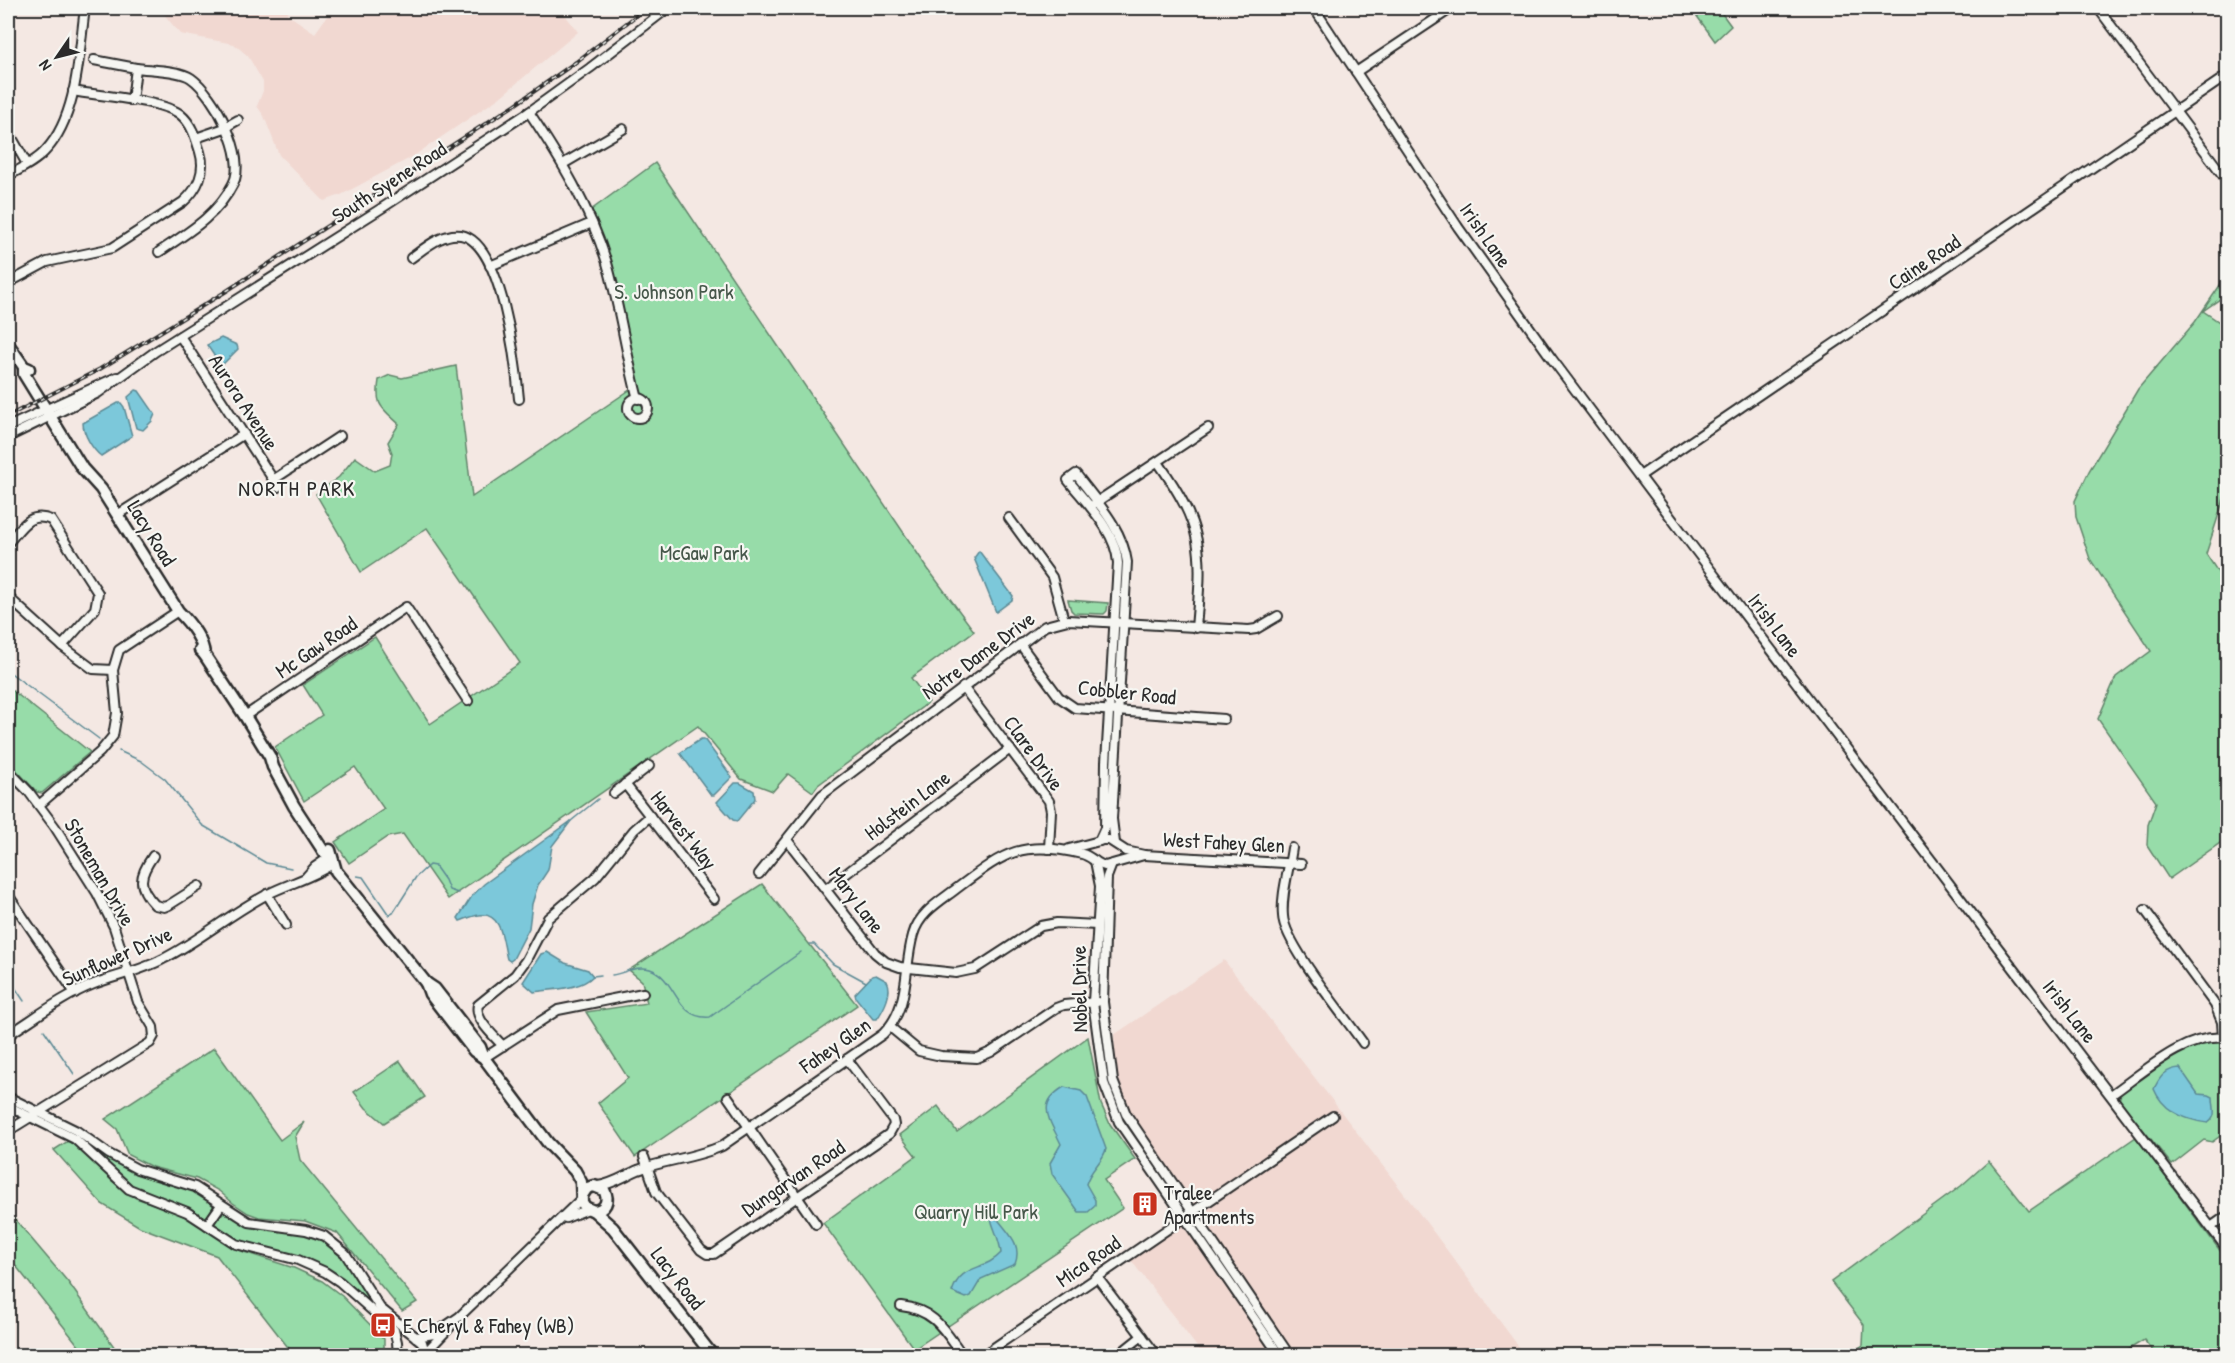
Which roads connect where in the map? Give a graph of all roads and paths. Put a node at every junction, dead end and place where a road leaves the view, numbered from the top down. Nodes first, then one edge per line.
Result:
1 (85, 8) edge
2 (668, 8) edge
3 (1314, 8) edge
4 (1452, 8) edge
5 (2098, 8) edge
6 (94, 60) dead end
7 (136, 68) junction
8 (1356, 72) junction
9 (2228, 75) edge
10 (73, 91) junction
11 (132, 100) junction
12 (530, 112) junction
13 (2175, 112) junction
14 (238, 120) dead end
15 (226, 127) junction
16 (623, 129) dead end
17 (8, 131) edge
18 (196, 138) junction
19 (27, 164) junction
20 (563, 164) junction
21 (8, 176) edge
22 (2228, 182) edge
23 (592, 223) junction
24 (159, 252) dead end
25 (411, 258) dead end
26 (490, 266) junction
27 (8, 283) edge
28 (180, 336) junction
29 (8, 344) edge
30 (519, 399) dead end
31 (638, 399) dead end
32 (51, 412) junction
33 (8, 428) edge
34 (1208, 428) dead end
35 (244, 434) junction
36 (340, 436) dead end
37 (8, 437) edge
38 (1158, 462) junction
39 (1640, 476) junction
40 (1097, 502) junction
41 (1089, 508) junction
42 (117, 515) junction
43 (1009, 518) dead end
44 (8, 543) edge
45 (1127, 562) junction
46 (1118, 563) junction
47 (8, 597) edge
48 (178, 612) junction
49 (1278, 616) dead end
50 (1064, 620) junction
51 (1114, 623) junction
52 (1124, 624) junction
53 (1196, 628) junction
54 (1020, 644) junction
55 (62, 646) junction
56 (113, 670) junction
57 (963, 687) junction
58 (468, 701) dead end
59 (1109, 712) junction
60 (1119, 712) junction
61 (245, 716) junction
62 (1224, 719) dead end
63 (1010, 749) junction
64 (1106, 762) junction
65 (1116, 763) junction
66 (649, 766) dead end
67 (8, 770) edge
68 (625, 784) junction
69 (614, 793) dead end
70 (39, 806) junction
71 (650, 816) junction
72 (787, 840) junction
73 (1099, 841) junction
74 (1116, 844) junction
75 (1292, 848) dead end
76 (1050, 849) junction
77 (1061, 850) junction
78 (1144, 855) junction
79 (153, 856) dead end
80 (333, 860) junction
81 (1095, 860) junction
82 (1113, 864) junction
83 (1290, 864) junction
84 (1301, 864) dead end
85 (759, 874) dead end
86 (199, 886) dead end
87 (826, 889) junction
88 (267, 894) junction
89 (8, 895) edge
90 (714, 899) dead end
91 (2145, 910) dead end
92 (286, 924) dead end
93 (1097, 925) junction
94 (908, 968) junction
95 (129, 973) junction
96 (75, 993) junction
97 (643, 993) dead end
98 (1093, 1002) junction
99 (1103, 1002) junction
100 (890, 1027) junction
101 (8, 1035) edge
102 (2225, 1037) edge
103 (1363, 1043) dead end
104 (503, 1046) junction
105 (484, 1058) junction
106 (847, 1059) junction
107 (2111, 1095) junction
108 (728, 1097) dead end
109 (8, 1098) edge
110 (8, 1106) edge
111 (1124, 1110) junction
112 (34, 1114) junction
113 (1116, 1115) junction
114 (1333, 1116) dead end
115 (749, 1127) junction
116 (8, 1131) edge
117 (644, 1157) dead end
118 (647, 1167) junction
119 (575, 1171) junction
120 (618, 1181) junction
121 (596, 1186) junction
122 (582, 1196) junction
123 (796, 1196) junction
124 (606, 1203) junction
125 (221, 1205) junction
126 (591, 1210) junction
127 (1188, 1214) junction
128 (2228, 1215) edge
129 (562, 1220) junction
130 (816, 1224) dead end
131 (207, 1225) junction
132 (611, 1226) junction
133 (2211, 1227) junction
134 (2228, 1250) edge
135 (1097, 1277) junction
136 (1231, 1277) junction
137 (901, 1306) dead end
138 (459, 1317) junction
139 (414, 1336) junction
140 (1142, 1336) junction
141 (397, 1352) edge
142 (424, 1355) edge
143 (713, 1356) edge
144 (963, 1356) edge
145 (982, 1356) edge
146 (1117, 1356) edge
147 (1157, 1356) edge
148 (1280, 1356) edge
149 (1290, 1356) edge

1 - 10 street
2 - 12 street, South Syene Road
3 - 8 street, Irish Lane
4 - 8 street
5 - 13 street
6 - 7 street
7 - 11 street
7 - 15 street
8 - 39 street, Irish Lane
9 - 13 street, Caine Road
10 - 11 street
10 - 19 street
11 - 18 street
12 - 20 street
12 - 28 street, South Syene Road
13 - 22 street
13 - 39 street, Caine Road
14 - 15 street
15 - 18 street
15 - 24 street
16 - 20 street
17 - 19 street
18 - 27 street
19 - 21 street
20 - 23 street
23 - 26 street
23 - 31 street
25 - 26 street
26 - 30 street
28 - 32 street, South Syene Road
28 - 35 street, Aurora Avenue
29 - 32 main road, Lacy Road
32 - 33 street, South Syene Road
32 - 37 street, South Syene Road
32 - 42 main road, Lacy Road
34 - 38 street
35 - 36 street, Aurora Avenue
35 - 42 street
38 - 40 street
38 - 53 street
39 - 107 street, Irish Lane
40 - 41 street
40 - 41 street, Nobel Drive
40 - 45 street, Nobel Drive
41 - 46 street, Nobel Drive
42 - 48 main road, Lacy Road
43 - 50 street
44 - 55 street
45 - 46 street
45 - 52 street, Nobel Drive
46 - 51 street, Nobel Drive
47 - 55 street
48 - 56 street
48 - 61 main road, Lacy Road
49 - 53 street, Notre Dame Drive
50 - 51 street, Notre Dame Drive
50 - 54 street, Notre Dame Drive
51 - 52 street, Notre Dame Drive
51 - 59 street, Nobel Drive
52 - 53 street, Notre Dame Drive
52 - 60 street, Nobel Drive
54 - 57 street, Notre Dame Drive
54 - 59 street, Cobbler Road
55 - 56 street
56 - 70 street
57 - 63 street, Clare Drive
57 - 72 street, Notre Dame Drive
58 - 61 street, Mc Gaw Road
59 - 60 street, Cobbler Road
59 - 64 street, Nobel Drive
60 - 62 street, Cobbler Road
60 - 65 street, Nobel Drive
61 - 80 main road, Lacy Road
63 - 76 street, Clare Drive
63 - 87 street, Holstein Lane
64 - 65 street
64 - 73 street, Nobel Drive
65 - 74 street, Nobel Drive
66 - 68 street, Harvest Way
67 - 70 street, Stoneman Drive
68 - 69 street, Harvest Way
68 - 71 street, Harvest Way
70 - 95 street, Stoneman Drive
71 - 90 street, Harvest Way
71 - 104 street
72 - 85 street, Notre Dame Drive
72 - 87 street, Mary Lane
73 - 74 street, Fahey Glen
73 - 77 street, Fahey Glen
73 - 81 street, Nobel Drive
74 - 78 street, Fahey Glen
74 - 82 street, Nobel Drive
75 - 83 street
76 - 77 street, Fahey Glen
76 - 94 street, Fahey Glen
77 - 81 street, Fahey Glen
78 - 82 street, Fahey Glen
78 - 83 street, West Fahey Glen
79 - 86 street
80 - 88 street, Sunflower Drive
80 - 105 main road, Lacy Road
81 - 82 street, Fahey Glen
81 - 93 street, Nobel Drive
82 - 99 street, Nobel Drive
83 - 84 street, West Fahey Glen
83 - 103 street
87 - 94 street, Mary Lane
88 - 92 street
88 - 95 street, Sunflower Drive
89 - 96 street
91 - 102 street
93 - 94 street, Mary Lane
93 - 98 street, Nobel Drive
94 - 100 street, Fahey Glen
95 - 96 street, Sunflower Drive
95 - 112 street, Stoneman Drive
96 - 101 street, Sunflower Drive
97 - 104 street
98 - 99 street
98 - 100 street
98 - 113 street, Nobel Drive
99 - 111 street, Nobel Drive
100 - 106 street, Fahey Glen
102 - 107 street
104 - 105 street
105 - 119 main road, Lacy Road
106 - 115 street, Fahey Glen
106 - 123 street, Dungarvan Road
107 - 133 street, Irish Lane
108 - 115 street
109 - 112 street
110 - 112 street
111 - 113 street
111 - 127 street, Nobel Drive
112 - 116 street
112 - 125 street
112 - 131 street
113 - 127 street, Nobel Drive
114 - 127 street, Mica Road
115 - 118 street, Fahey Glen
115 - 123 street
117 - 118 street
118 - 120 street, Fahey Glen
118 - 123 street, Dungarvan Road
119 - 121 main road, Lacy Road
119 - 122 main road, Lacy Road
120 - 121 street, Fahey Glen
120 - 124 street
121 - 122 main road
121 - 124 main road
122 - 126 main road
122 - 129 street
123 - 130 street
124 - 126 main road
124 - 132 main road, Lacy Road
125 - 131 street
125 - 139 street
126 - 129 street
126 - 132 main road, Lacy Road
127 - 135 street, Mica Road
127 - 136 street, Nobel Drive
128 - 133 street
129 - 138 street
131 - 141 street
132 - 143 main road, Lacy Road
133 - 134 street, Irish Lane
135 - 140 street
135 - 145 street, Mica Road
136 - 148 street, Nobel Drive
136 - 149 street, Nobel Drive
137 - 144 street
138 - 139 street
138 - 142 street
139 - 141 street
139 - 142 street
140 - 146 street
140 - 147 street

